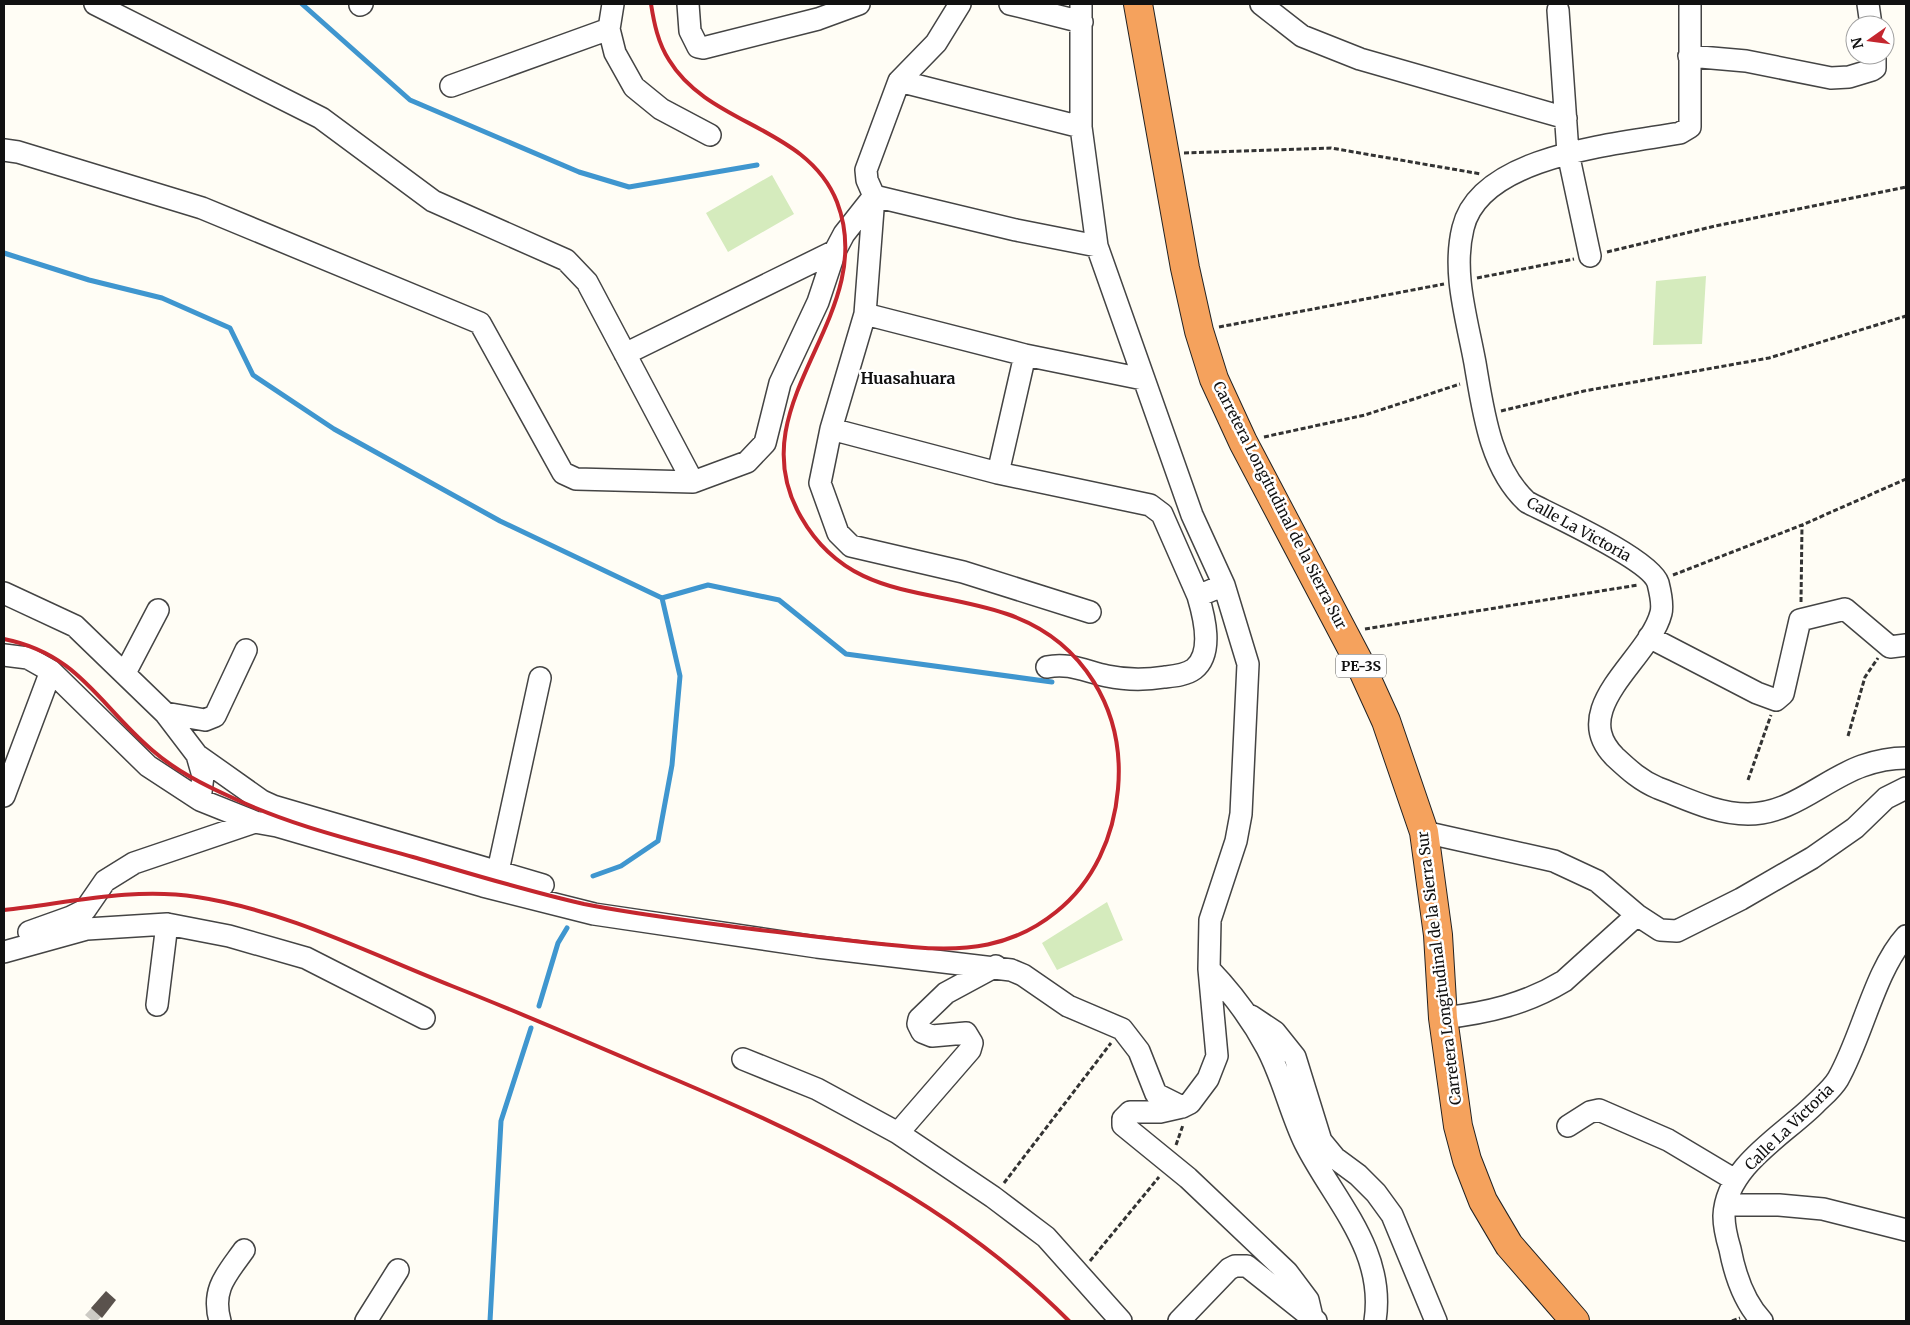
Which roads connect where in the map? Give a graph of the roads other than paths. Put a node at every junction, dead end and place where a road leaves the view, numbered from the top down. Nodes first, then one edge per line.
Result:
1 (95, 4) edge
2 (613, 4) edge
3 (688, 4) edge
4 (859, 4) edge
5 (960, 4) edge
6 (1010, 4) edge
7 (1138, 4) edge
8 (1261, 4) edge
9 (1690, 4) edge
10 (1558, 10) dead end
11 (816, 12) edge
12 (1082, 13) edge
13 (609, 29) junction
14 (1688, 56) junction
15 (1875, 65) edge
16 (899, 81) junction
17 (451, 86) dead end
18 (1566, 118) junction
19 (1081, 127) junction
20 (710, 135) dead end
21 (4, 150) edge
22 (1568, 153) junction
23 (874, 196) junction
24 (1097, 246) junction
25 (835, 251) junction
26 (1590, 256) road end
27 (865, 314) junction
28 (625, 354) junction
29 (1025, 355) junction
30 (1143, 379) junction
31 (831, 429) junction
32 (998, 473) junction
33 (693, 482) junction
34 (1224, 585) junction
35 (4, 593) edge
36 (1198, 596) junction
37 (158, 610) dead end
38 (1090, 612) dead end
39 (1648, 637) junction
40 (1898, 646) edge
41 (246, 650) dead end
42 (4, 655) edge
43 (1047, 667) dead end
44 (51, 672) junction
45 (125, 673) junction
46 (540, 678) dead end
47 (165, 713) junction
48 (197, 755) junction
49 (1906, 758) edge
50 (1906, 788) edge
51 (4, 796) edge
52 (200, 800) junction
53 (255, 822) junction
54 (1424, 832) junction
55 (507, 880) junction
56 (543, 885) dead end
57 (1637, 915) junction
58 (167, 924) junction
59 (1906, 936) edge
60 (4, 943) edge
61 (4, 952) edge
62 (996, 966) junction
63 (1209, 969) junction
64 (157, 1005) dead end
65 (1247, 1013) junction
66 (424, 1018) dead end
67 (1444, 1018) junction
68 (744, 1059) dead end
69 (1186, 1105) junction
70 (1568, 1126) dead end
71 (898, 1132) junction
72 (1735, 1180) junction
73 (1726, 1205) junction
74 (1906, 1230) edge
75 (244, 1250) dead end
76 (398, 1270) dead end
77 (1314, 1319) edge
78 (220, 1321) edge
79 (366, 1321) edge
80 (1121, 1321) edge
81 (1179, 1321) edge
82 (1376, 1321) edge
83 (1436, 1321) edge
84 (1575, 1321) edge
85 (1762, 1321) edge

1 - 28 street
2 - 13 street
3 - 11 street
4 - 11 street
5 - 16 street
6 - 12 street
7 - 54 highway, Carretera Longitudinal de la Sierra Sur / PE-3S
8 - 18 street
9 - 14 street, Calle La Victoria
10 - 18 street
12 - 19 street
13 - 17 street
13 - 20 street
14 - 15 street
14 - 22 street, Calle La Victoria
16 - 19 street
16 - 23 street
18 - 22 street
19 - 24 street
21 - 33 street
22 - 26 street
22 - 39 street, Calle La Victoria
23 - 24 street
23 - 25 street
23 - 27 street
24 - 30 street
25 - 28 street
25 - 33 street
27 - 29 street
27 - 31 street
28 - 33 street
29 - 30 street
29 - 32 street
30 - 34 street
31 - 32 street
31 - 38 street
32 - 36 street
34 - 36 street
34 - 63 street
35 - 45 street
36 - 43 street
37 - 45 street
39 - 40 street
39 - 49 street, Calle La Victoria
41 - 47 street
42 - 44 street
44 - 51 street
44 - 52 street
45 - 47 street
46 - 55 street
47 - 48 street
48 - 52 street
48 - 55 street
50 - 57 street
52 - 53 street
53 - 55 street
53 - 60 street
54 - 57 street
54 - 67 highway, Carretera Longitudinal de la Sierra Sur / PE-3S
55 - 56 street
55 - 62 street
57 - 67 street
58 - 61 street
58 - 64 street
58 - 66 street
59 - 72 street, Calle La Victoria
62 - 69 street
62 - 71 street
63 - 65 street
63 - 69 street
65 - 82 street
65 - 83 street
67 - 84 highway, Carretera Longitudinal de la Sierra Sur / PE-3S
68 - 71 street
69 - 77 street
70 - 72 street
71 - 80 street
72 - 73 street, Calle La Victoria
73 - 74 street
73 - 85 street, Calle La Victoria
75 - 78 street
76 - 79 street
77 - 81 street

